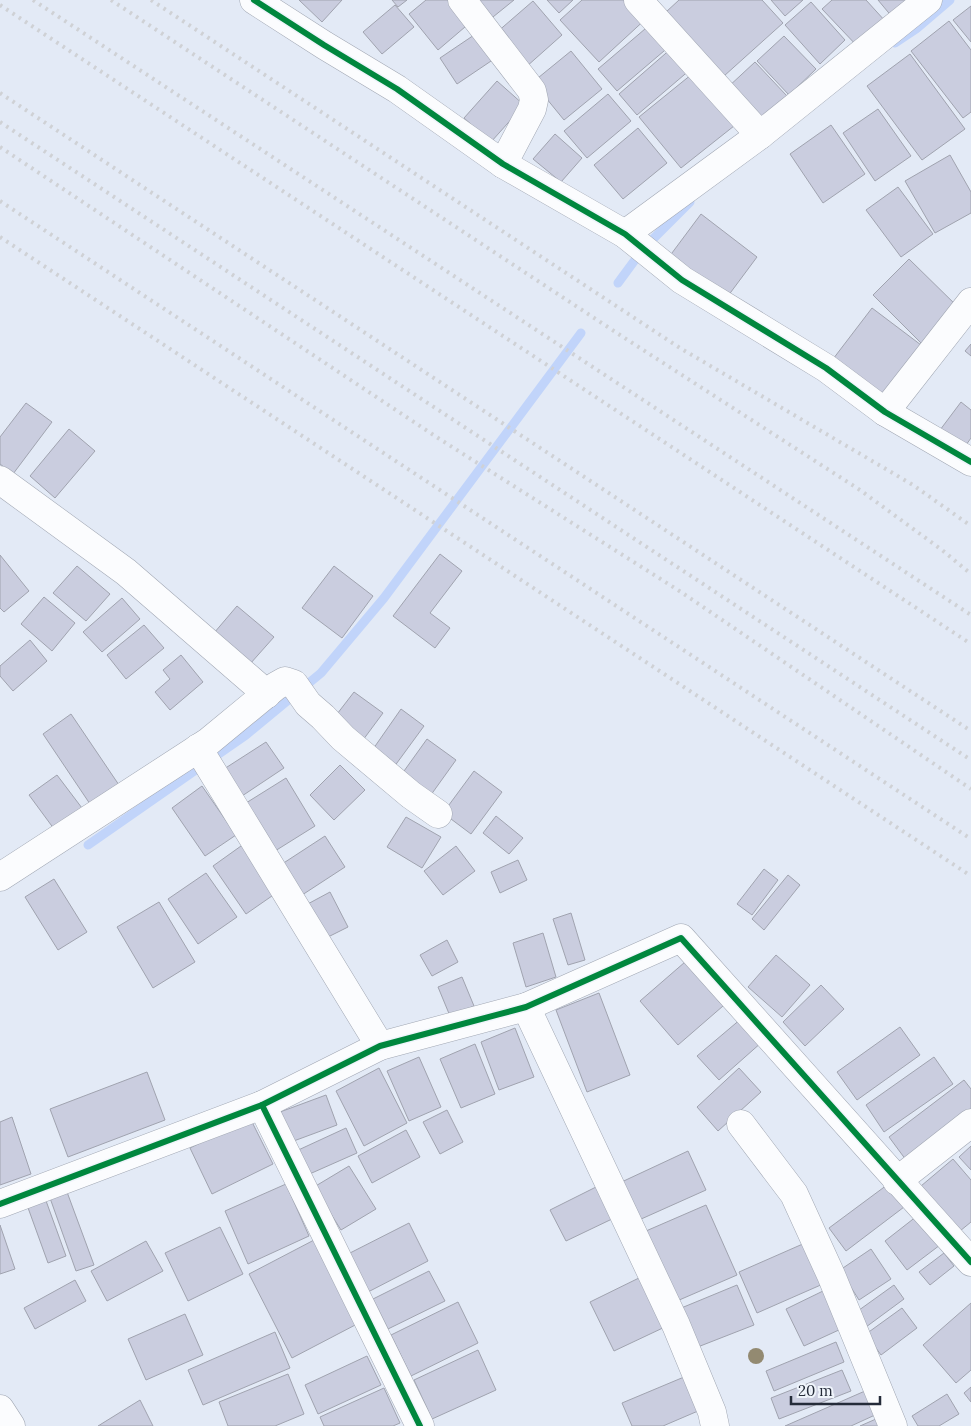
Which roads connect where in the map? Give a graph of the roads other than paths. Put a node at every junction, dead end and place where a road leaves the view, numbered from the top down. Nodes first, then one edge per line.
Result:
1 (254, 0) edge
2 (462, 0) edge
3 (638, 0) edge
4 (928, 0) edge
5 (760, 135) junction
6 (503, 164) junction
7 (624, 234) junction
8 (971, 302) edge
9 (885, 412) junction
10 (971, 462) edge
11 (0, 480) edge
12 (267, 694) junction
13 (199, 749) junction
14 (438, 814) dead end
15 (0, 877) edge
16 (526, 1007) junction
17 (380, 1046) junction
18 (262, 1105) junction
19 (971, 1123) edge
20 (741, 1124) dead end
21 (897, 1181) junction
22 (0, 1204) edge
23 (971, 1262) edge
24 (0, 1409) edge
25 (12, 1426) edge
26 (420, 1426) edge
27 (715, 1426) edge
28 (893, 1426) edge

1 - 6 street
2 - 6 street
3 - 5 street
4 - 5 street
5 - 7 street
6 - 7 street
7 - 9 street
8 - 9 street
9 - 10 street
11 - 12 street
12 - 13 street
12 - 14 street
13 - 15 street
13 - 17 street
16 - 17 street
16 - 21 street
16 - 27 street
17 - 18 street
18 - 22 street
18 - 26 street
19 - 21 street
20 - 28 street
21 - 23 street
24 - 25 street

